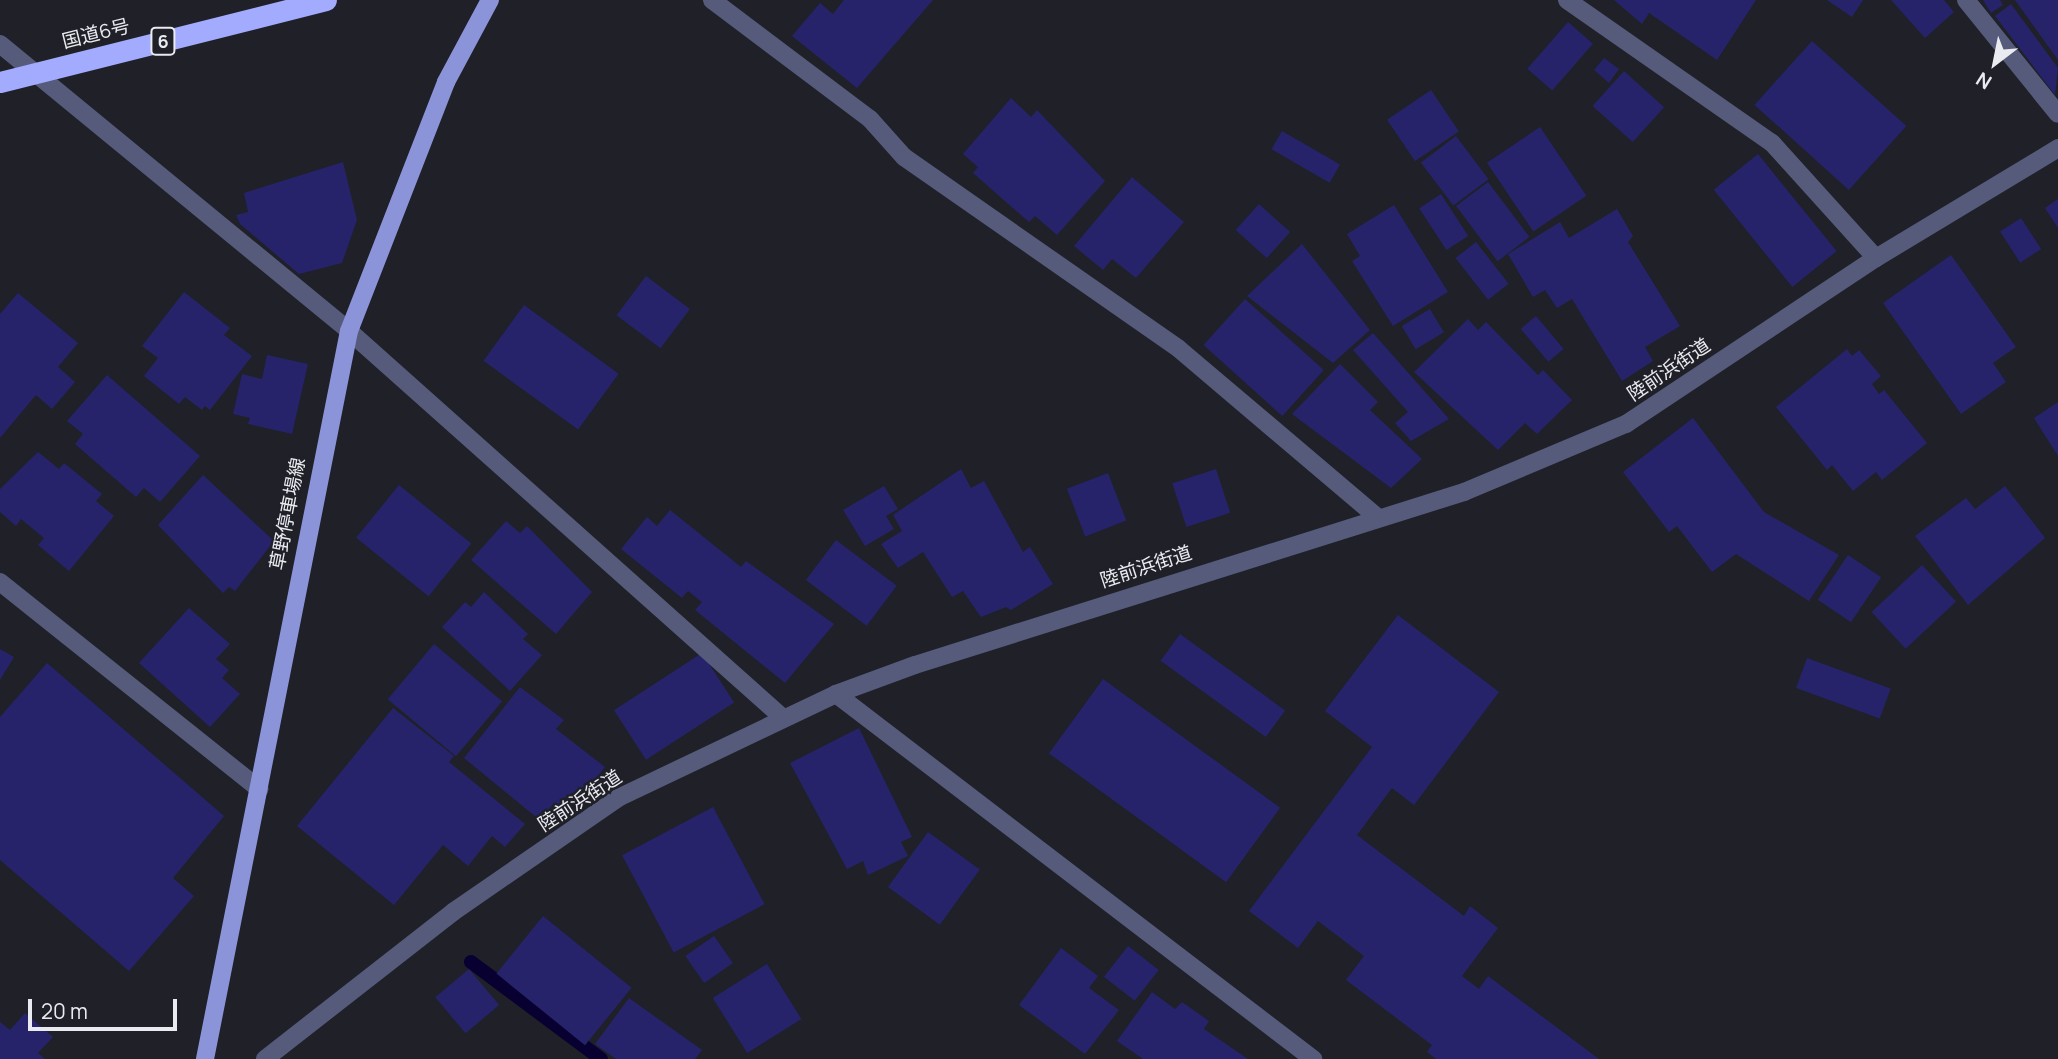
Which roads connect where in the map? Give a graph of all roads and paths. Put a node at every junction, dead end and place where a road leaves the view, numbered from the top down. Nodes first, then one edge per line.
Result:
1 (326, 0) edge
2 (490, 0) edge
3 (712, 0) edge
4 (1567, 0) edge
5 (1966, 0) edge
6 (0, 44) edge
7 (32, 74) junction
8 (0, 82) edge
9 (2058, 114) edge
10 (2058, 148) edge
11 (1876, 258) junction
12 (349, 331) junction
13 (1376, 516) junction
14 (0, 582) edge
15 (836, 694) junction
16 (783, 718) junction
17 (258, 789) junction
18 (205, 1059) edge
19 (265, 1059) edge
20 (1313, 1059) edge

1 - 7 highway, 国道6号 / 6
2 - 12 main road, 草野停車場線
3 - 13 street
4 - 11 street
5 - 9 street
6 - 7 street
7 - 8 highway, 国道6号 / 6
7 - 12 street
10 - 11 street, 陸前浜街道
11 - 13 street, 陸前浜街道
12 - 16 street
12 - 17 main road, 草野停車場線
13 - 15 street, 陸前浜街道
14 - 17 street
15 - 16 street, 陸前浜街道
15 - 20 street
16 - 19 street, 陸前浜街道
17 - 18 main road, 草野停車場線

